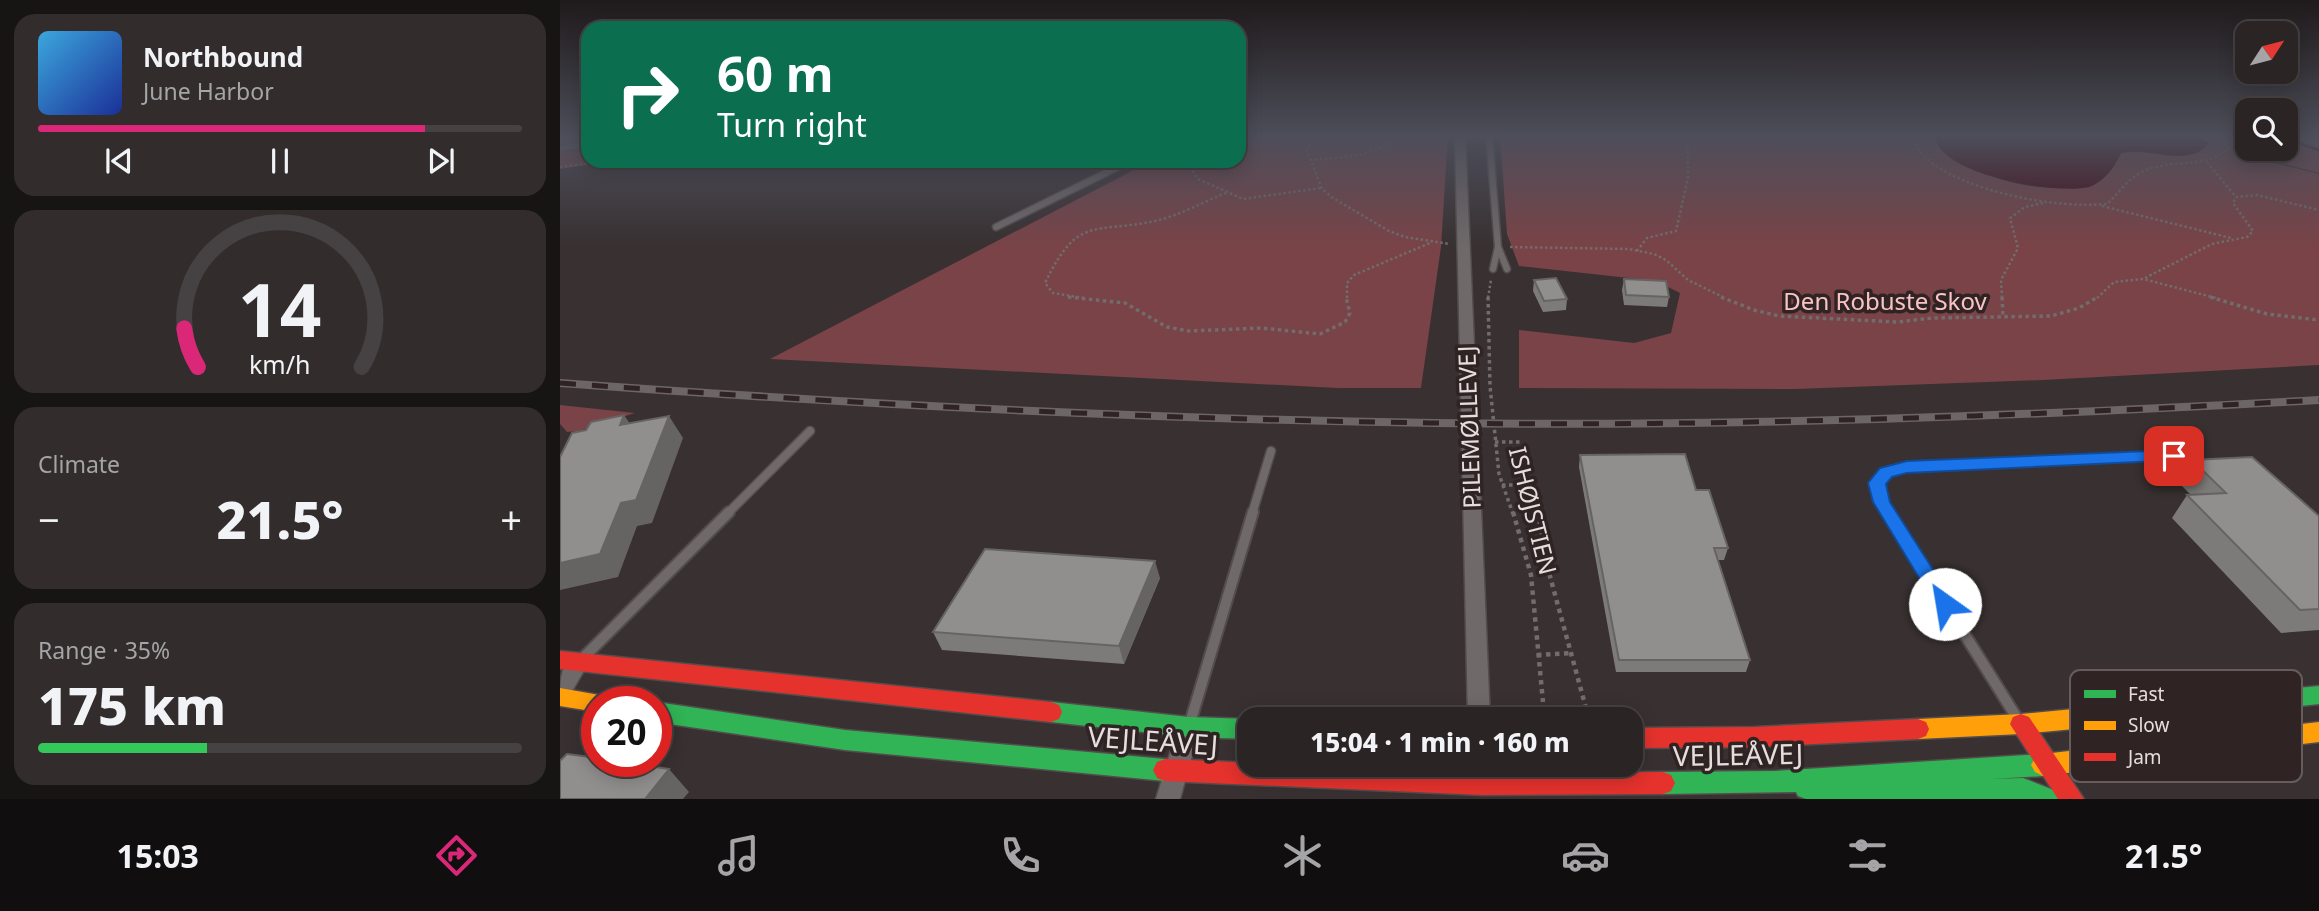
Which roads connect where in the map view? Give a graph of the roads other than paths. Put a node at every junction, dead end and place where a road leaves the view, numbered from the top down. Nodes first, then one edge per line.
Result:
1 (1107, 172) edge
2 (1462, 172) edge
3 (1492, 172) edge
4 (996, 227) dead end
5 (1498, 247) junction
6 (1493, 269) road end
7 (1507, 269) dead end
8 (810, 431) dead end
9 (1270, 451) dead end
10 (2174, 456) dead end
11 (566, 665) edge
12 (560, 691) edge
13 (560, 697) edge
14 (581, 700) edge
15 (1479, 707) edge
16 (672, 714) edge
17 (2070, 719) edge
18 (2021, 724) junction
19 (1189, 727) junction
20 (1237, 729) edge
21 (1643, 737) edge
22 (2070, 762) edge
23 (2048, 765) junction
24 (1174, 771) junction
25 (1237, 772) edge
26 (1566, 777) edge
27 (1775, 782) junction
28 (1168, 799) edge
29 (2048, 799) edge
30 (2071, 799) edge

1 - 4 lane
2 - 15 street, PILEMØLLEVEJ
3 - 5 lane
5 - 6 lane
5 - 7 lane
8 - 11 lane
9 - 19 lane
10 - 18 lane
11 - 12 street
11 - 19 street, VEJLEÅVEJ
13 - 14 street
16 - 24 street, VEJLEÅVEJ
17 - 18 street, VEJLEÅVEJ
18 - 21 street, VEJLEÅVEJ
18 - 23 street
19 - 20 street, VEJLEÅVEJ
19 - 24 street
22 - 23 street, VEJLEÅVEJ
23 - 27 street, VEJLEÅVEJ
23 - 30 street
24 - 25 street, VEJLEÅVEJ
24 - 28 street
26 - 27 street, VEJLEÅVEJ
27 - 29 street

